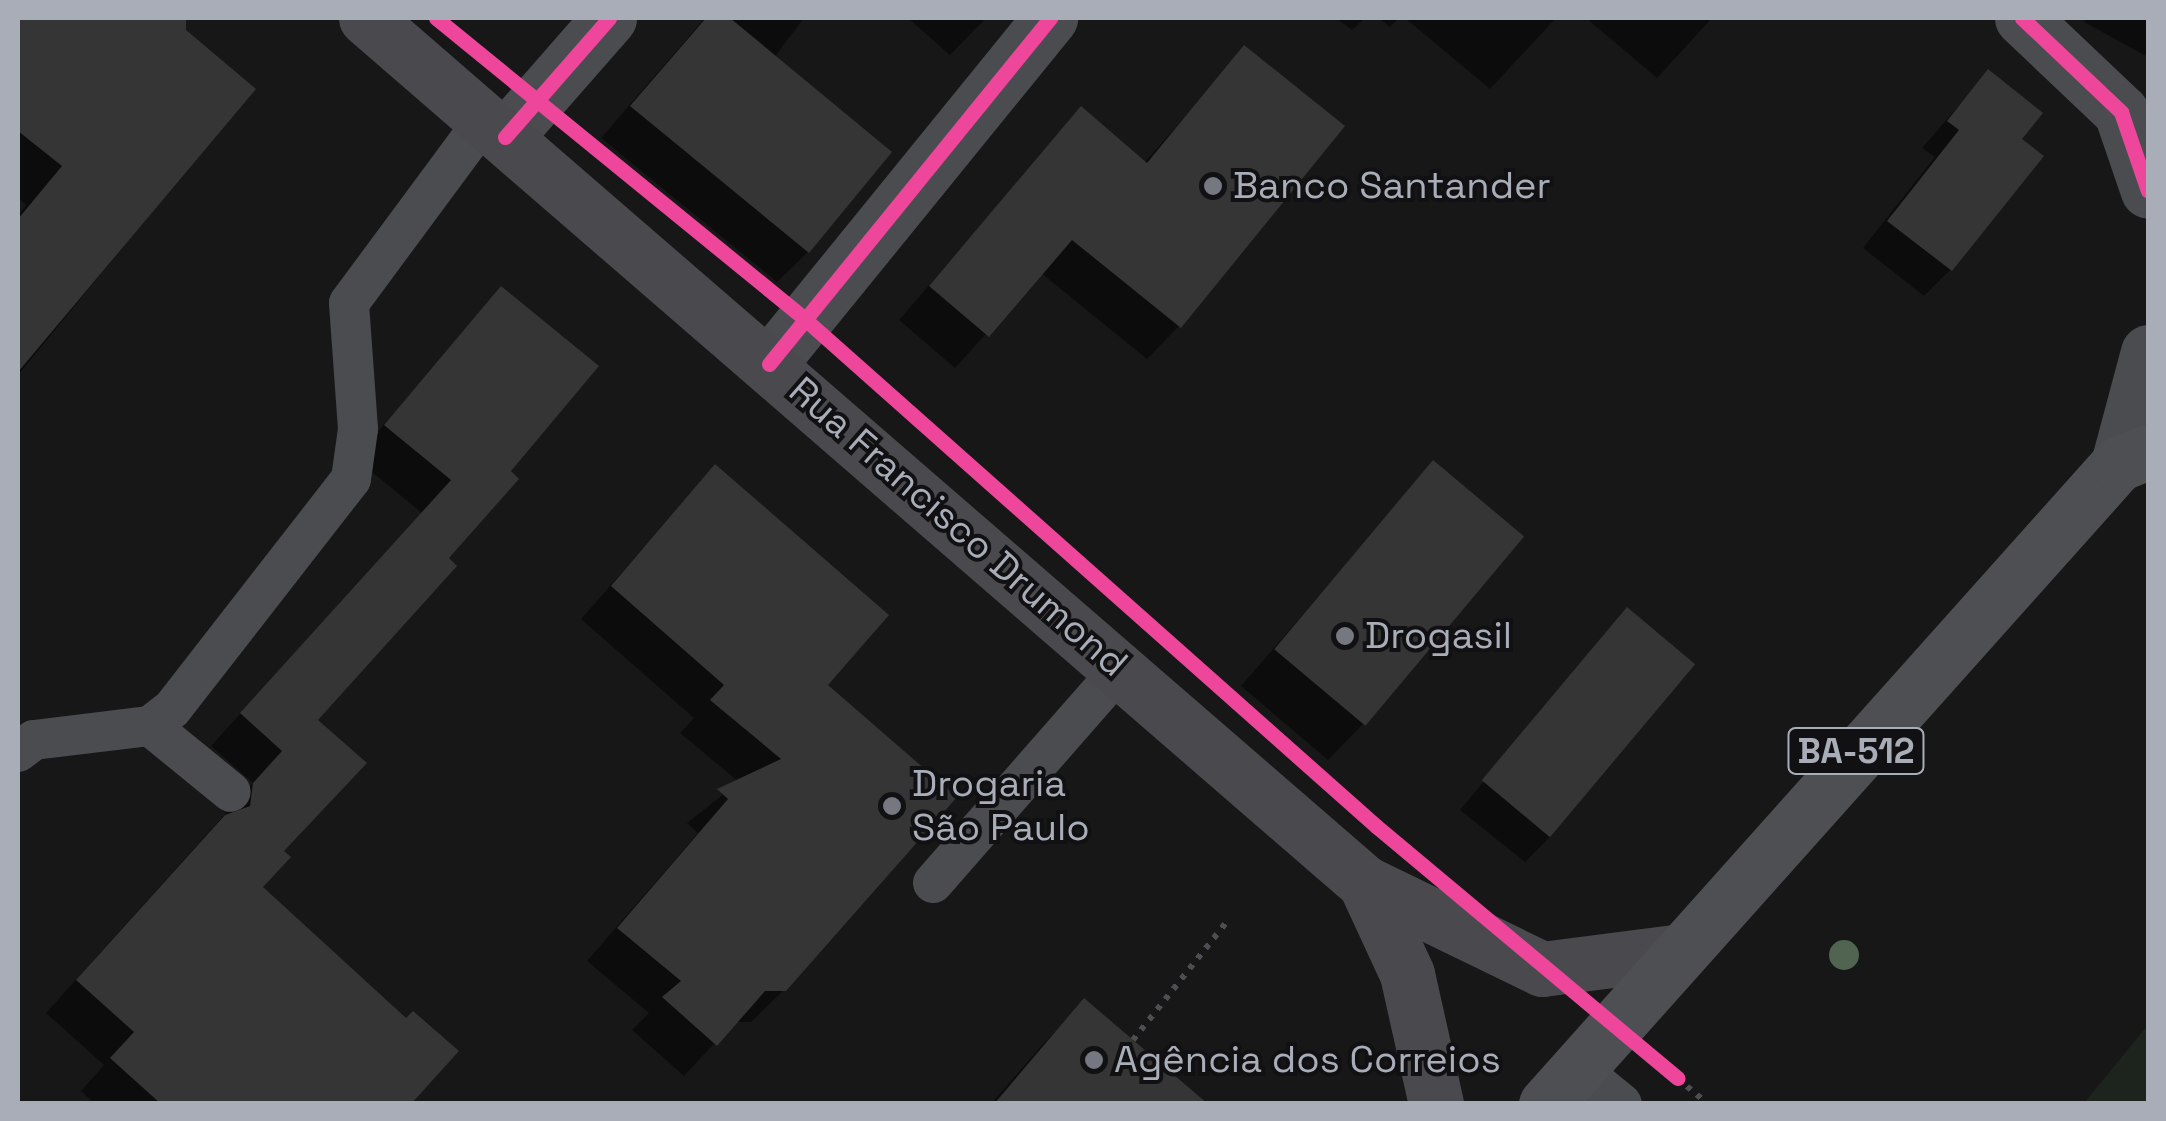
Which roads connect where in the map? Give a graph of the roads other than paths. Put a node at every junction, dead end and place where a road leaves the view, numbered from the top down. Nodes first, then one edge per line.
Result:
1 (366, 18) edge
2 (609, 18) edge
3 (1050, 18) edge
4 (2022, 18) edge
5 (496, 128) junction
6 (2148, 191) edge
7 (2148, 352) edge
8 (770, 364) junction
9 (2133, 458) edge
10 (1121, 668) junction
11 (150, 726) junction
12 (18, 752) edge
13 (231, 792) dead end
14 (932, 883) dead end
15 (1365, 883) junction
16 (1682, 951) junction
17 (1578, 1067) edge
18 (1436, 1104) edge
19 (1622, 1104) edge

1 - 5 main road, Rua Francisco Drumond
2 - 5 street
3 - 8 street
4 - 6 street
5 - 8 main road, Rua Francisco Drumond
5 - 11 lane
7 - 9 street
8 - 10 main road, Rua Francisco Drumond
9 - 16 main road, BA-512
10 - 14 lane
10 - 15 main road, Rua Francisco Drumond
11 - 12 lane
11 - 13 lane
15 - 16 main road, Rua Francisco Drumond
15 - 18 main road, Rua Francisco Drumond
16 - 17 main road, BA-512
17 - 19 lane

